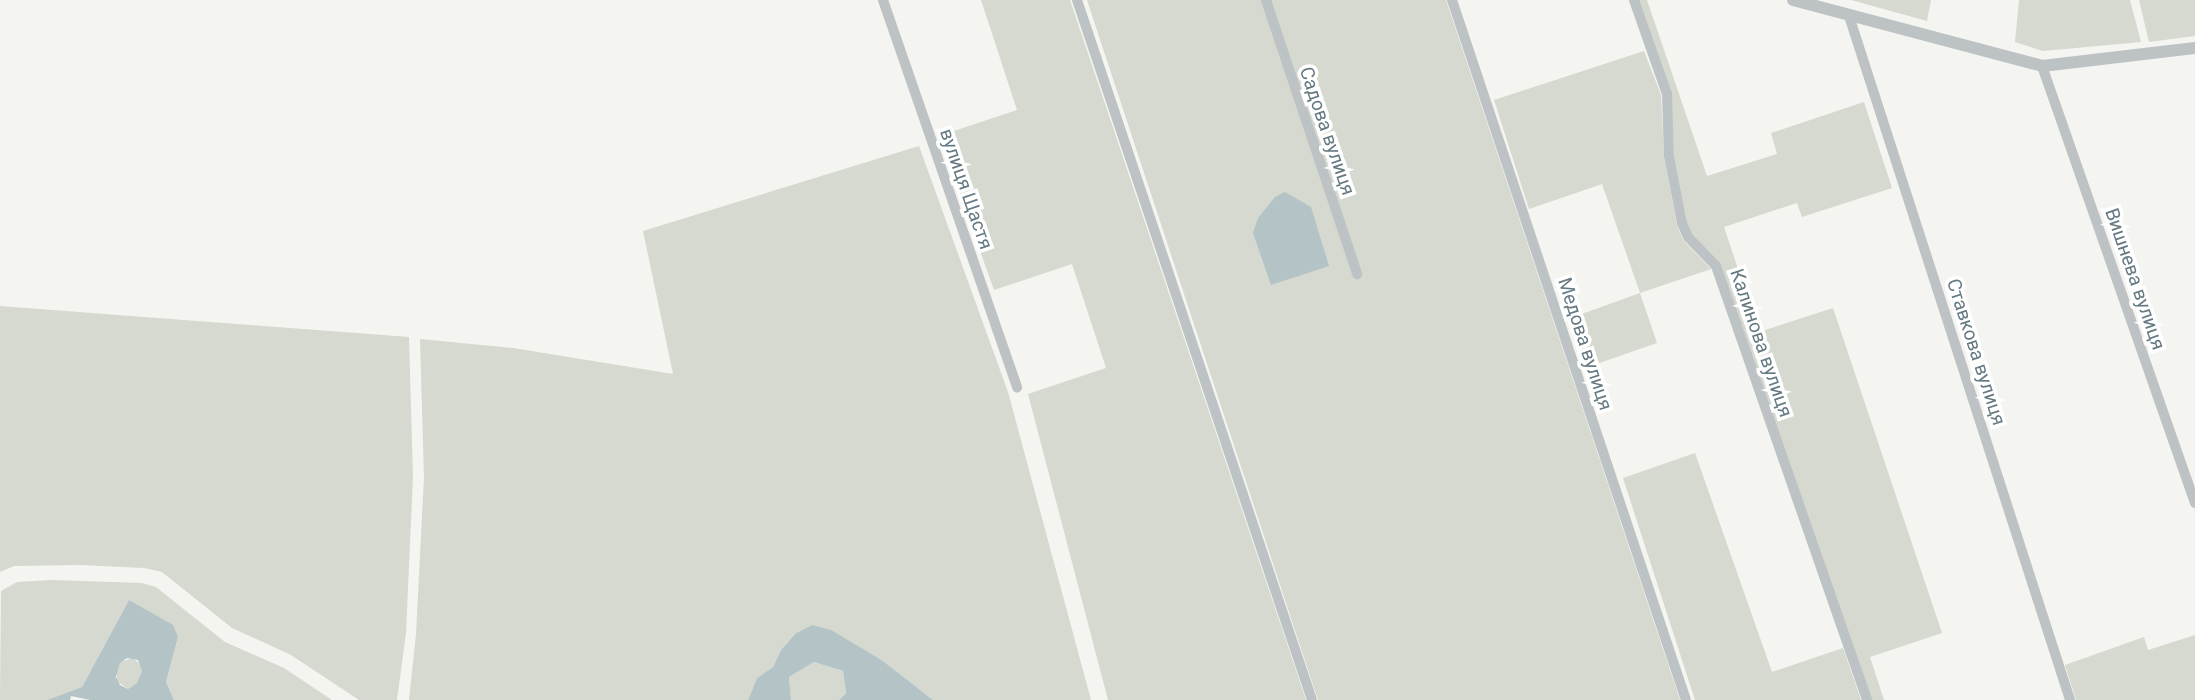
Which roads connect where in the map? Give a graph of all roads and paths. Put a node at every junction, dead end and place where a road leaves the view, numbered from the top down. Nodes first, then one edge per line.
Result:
1 (883, 0) edge
2 (1077, 0) edge
3 (1266, 0) edge
4 (1452, 0) edge
5 (1634, 0) edge
6 (1793, 0) edge
7 (1849, 16) junction
8 (2195, 48) edge
9 (2042, 65) junction
10 (1357, 274) dead end
11 (1017, 388) dead end
12 (2195, 503) edge
13 (1312, 700) edge
14 (1686, 700) edge
15 (1867, 700) edge
16 (2070, 700) edge

1 - 11 street, вулиця Щастя
2 - 13 street
3 - 10 street, Садова вулиця
4 - 14 street, Медова вулиця
5 - 15 street, Калинова вулиця
6 - 7 street
7 - 9 street
7 - 16 street, Ставкова вулиця
8 - 9 street
9 - 12 street, Вишнева вулиця

